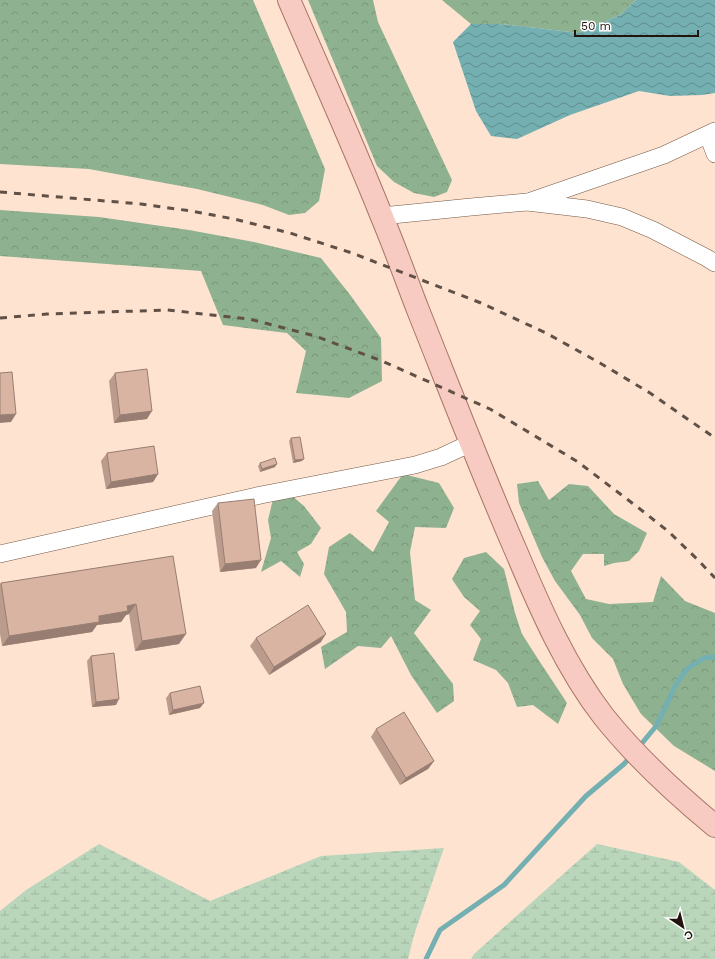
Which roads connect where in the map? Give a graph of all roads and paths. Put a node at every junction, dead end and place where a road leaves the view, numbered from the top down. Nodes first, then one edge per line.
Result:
1 (289, 0) edge
2 (711, 133) edge
3 (715, 154) edge
4 (527, 202) junction
5 (382, 216) junction
6 (715, 263) edge
7 (471, 443) junction
8 (0, 554) edge
9 (715, 826) edge

1 - 5 main road
2 - 3 street
2 - 4 street
4 - 5 street
4 - 6 street
5 - 7 main road
7 - 8 street
7 - 9 main road

